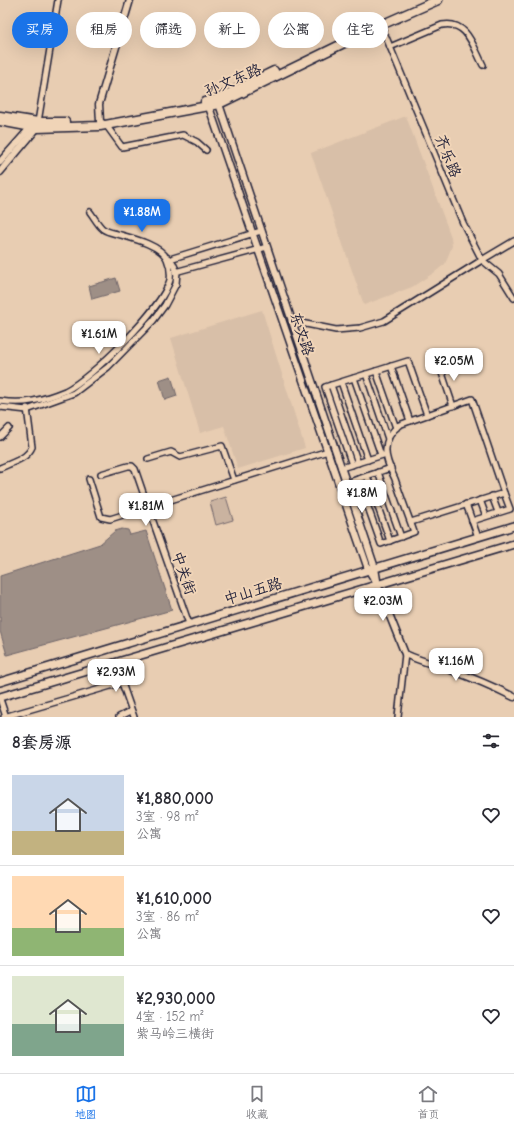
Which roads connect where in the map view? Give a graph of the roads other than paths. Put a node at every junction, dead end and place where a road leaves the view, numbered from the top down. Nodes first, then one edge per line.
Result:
1 (58, 0) edge
2 (130, 0) edge
3 (424, 0) edge
4 (438, 0) edge
5 (388, 22) edge
6 (388, 42) edge
7 (390, 47) junction
8 (334, 48) edge
9 (483, 65) dead end
10 (219, 104) junction
11 (209, 107) junction
12 (0, 116) edge
13 (0, 122) edge
14 (103, 123) junction
15 (35, 126) junction
16 (206, 150) dead end
17 (0, 162) edge
18 (0, 172) edge
19 (90, 212) dead end
20 (261, 231) junction
21 (253, 234) junction
22 (514, 240) edge
23 (267, 247) junction
24 (259, 249) junction
25 (165, 255) junction
26 (170, 260) junction
27 (482, 260) junction
28 (170, 268) junction
29 (177, 272) junction
30 (514, 298) edge
31 (291, 321) junction
32 (439, 364) dead end
33 (392, 366) junction
34 (376, 371) junction
35 (366, 374) junction
36 (354, 378) junction
37 (341, 382) junction
38 (331, 385) junction
39 (0, 401) edge
40 (26, 402) junction
41 (453, 406) junction
42 (0, 407) edge
43 (27, 410) junction
44 (427, 415) junction
45 (410, 421) junction
46 (9, 428) dead end
47 (396, 428) junction
48 (0, 437) edge
49 (388, 439) junction
50 (328, 451) junction
51 (384, 455) junction
52 (148, 459) dead end
53 (368, 460) junction
54 (358, 463) junction
55 (352, 465) junction
56 (0, 468) edge
57 (341, 468) junction
58 (391, 468) junction
59 (378, 472) junction
60 (101, 474) dead end
61 (367, 476) junction
62 (89, 479) dead end
63 (358, 479) junction
64 (234, 480) junction
65 (346, 483) junction
66 (504, 493) junction
67 (492, 496) junction
68 (480, 500) junction
69 (466, 504) junction
70 (148, 507) junction
71 (498, 512) junction
72 (486, 516) junction
73 (472, 520) junction
74 (411, 522) junction
75 (514, 526) edge
76 (402, 537) junction
77 (478, 537) junction
78 (390, 541) junction
79 (514, 544) edge
80 (371, 568) junction
81 (377, 584) junction
82 (189, 624) junction
83 (405, 654) junction
84 (115, 663) junction
85 (0, 682) edge
86 (121, 683) junction
87 (514, 697) edge
88 (0, 698) edge
89 (131, 711) junction
90 (5, 717) edge
91 (119, 717) edge
92 (134, 717) edge
93 (398, 717) edge

1 - 15 street
2 - 14 street
3 - 14 main road, 孙文东路
4 - 5 main road, 孙文东路
6 - 7 street, 齐乐路
7 - 9 street
7 - 27 street, 齐乐路
8 - 10 main road, 孙文东路
10 - 11 main road, 孙文东路
10 - 20 street, 东文路
11 - 14 main road, 孙文东路
11 - 21 street, 东文路
12 - 15 main road, 孙文东路
13 - 15 main road, 孙文东路
14 - 15 main road, 孙文东路
14 - 16 street
15 - 17 street
15 - 18 street
19 - 25 street
20 - 21 street
20 - 23 street, 东文路
21 - 24 street, 东文路
21 - 26 street
22 - 27 street
23 - 24 street
23 - 31 street, 东文路
24 - 29 street
24 - 50 street, 东文路
25 - 26 street
25 - 28 street
26 - 28 street
26 - 29 street
27 - 30 street
27 - 31 street
28 - 29 street
28 - 40 street
29 - 43 street
31 - 57 street, 东文路
32 - 41 street
33 - 34 street
33 - 44 street
33 - 45 street
34 - 35 street
34 - 47 street
35 - 36 street
35 - 49 street
36 - 37 street
36 - 51 street
37 - 38 street
37 - 53 street
38 - 54 street
38 - 55 street
39 - 40 street
40 - 43 street
41 - 44 street
41 - 66 street
42 - 43 street
43 - 56 street
44 - 45 street
45 - 47 street
46 - 48 street
47 - 49 street
49 - 51 street
50 - 64 street
50 - 80 street, 东文路
51 - 53 street
51 - 58 street
52 - 64 street
53 - 54 street
54 - 55 street
55 - 57 street
57 - 65 street, 东文路
58 - 59 street
58 - 74 street
59 - 61 street
59 - 76 street
60 - 70 street, 中关街
61 - 63 street
61 - 78 street
62 - 70 street
63 - 65 street
63 - 78 street
64 - 70 street
65 - 80 street, 东文路
66 - 67 street
66 - 71 street
67 - 68 street
67 - 71 street
68 - 69 street
68 - 72 street
69 - 73 street
69 - 74 street
70 - 82 street, 中关街
71 - 72 street
72 - 73 street
73 - 77 street
74 - 76 street
75 - 77 main road, 中山五路
76 - 78 street
77 - 80 main road, 中山五路
79 - 81 main road, 中山五路
80 - 81 street
80 - 82 main road, 中山五路
81 - 83 street
81 - 84 main road, 中山五路
82 - 85 main road, 中山五路
83 - 87 street
83 - 93 street
84 - 86 street
84 - 88 main road, 中山五路
86 - 89 street
86 - 90 street
88 - 90 street
89 - 91 street
89 - 92 street

